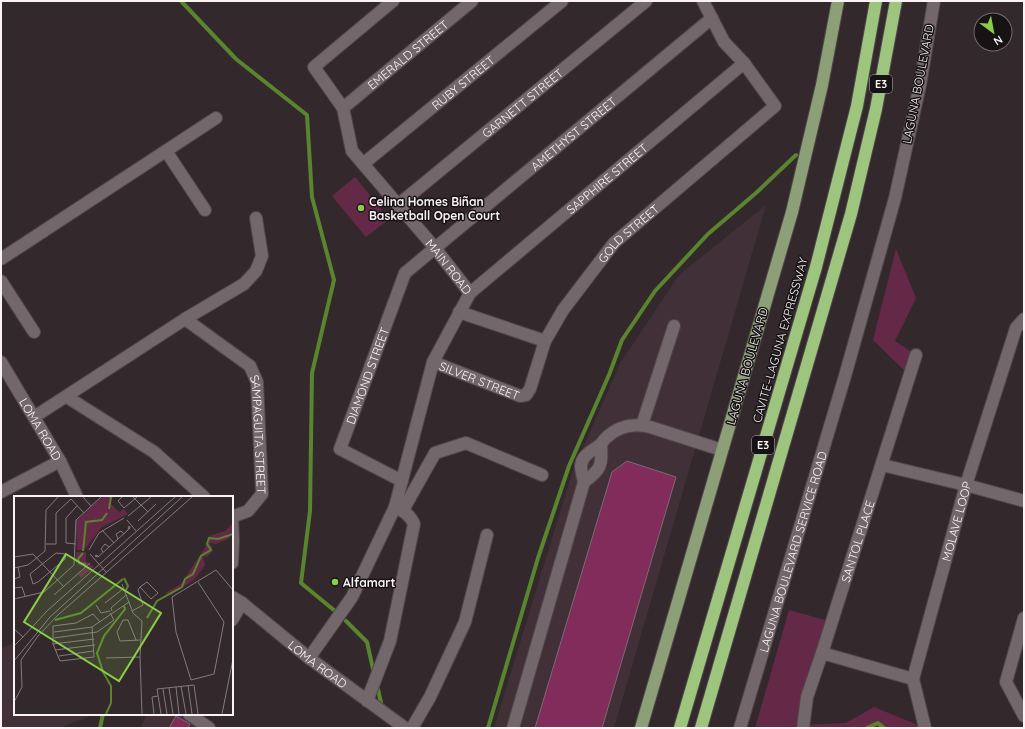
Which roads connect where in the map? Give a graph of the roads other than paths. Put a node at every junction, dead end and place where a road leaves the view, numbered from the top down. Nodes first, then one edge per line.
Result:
1 (394, 1) edge
2 (472, 1) edge
3 (562, 1) edge
4 (646, 1) edge
5 (703, 1) edge
6 (838, 1) edge
7 (876, 1) edge
8 (896, 1) edge
9 (934, 1) edge
10 (712, 18) junction
11 (744, 63) junction
12 (343, 108) junction
13 (216, 118) dead end
14 (166, 151) junction
15 (363, 164) junction
16 (398, 205) junction
17 (205, 210) dead end
18 (256, 218) dead end
19 (435, 248) junction
20 (1, 259) edge
21 (1, 281) edge
22 (470, 293) junction
23 (459, 312) junction
24 (185, 319) junction
25 (1024, 320) edge
26 (674, 326) dead end
27 (34, 332) dead end
28 (545, 341) junction
29 (916, 355) dead end
30 (1, 362) edge
31 (433, 362) junction
32 (845, 376) joint
33 (526, 395) joint
34 (67, 397) junction
35 (34, 417) junction
36 (642, 425) junction
37 (601, 444) junction
38 (722, 450) junction
39 (60, 461) junction
40 (882, 465) junction
41 (542, 475) dead end
42 (584, 482) junction
43 (966, 485) junction
44 (400, 486) junction
45 (1, 492) edge
46 (77, 496) edge
47 (203, 496) edge
48 (1024, 501) edge
49 (399, 508) junction
50 (233, 517) edge
51 (488, 535) dead end
52 (237, 600) edge
53 (233, 616) edge
54 (1024, 618) edge
55 (822, 653) junction
56 (309, 658) junction
57 (913, 679) junction
58 (367, 701) junction
59 (190, 715) edge
60 (1024, 716) edge
61 (209, 728) edge
62 (405, 728) edge
63 (412, 728) edge
64 (513, 728) edge
65 (641, 728) edge
66 (680, 728) edge
67 (701, 728) edge
68 (740, 728) edge
69 (804, 728) edge
70 (925, 728) edge

1 - 12 street, MAIN ROAD
2 - 12 street, EMERALD STREET
3 - 15 street, RUBY STREET
4 - 16 street, GARNETT STREET
5 - 10 street
6 - 38 main road, LAGUNA BOULEVARD
7 - 66 highway, CAVITE–LAGUNA EXPRESSWAY / E3
8 - 67 highway, E3
9 - 32 street, LAGUNA BOULEVARD
10 - 11 street
10 - 19 street, AMETHYST STREET
11 - 22 street, SAPPHIRE STREET
11 - 28 street, GOLD STREET
12 - 15 street, MAIN ROAD
13 - 14 street
14 - 17 street
14 - 20 street
15 - 16 street, MAIN ROAD
16 - 19 street, MAIN ROAD
18 - 24 street
19 - 22 street, MAIN ROAD
19 - 44 street, DIAMOND STREET
21 - 27 street
22 - 23 street, MAIN ROAD
23 - 28 street
23 - 31 street, MAIN ROAD
24 - 34 street
24 - 50 street, SAMPAGUITA STREET
25 - 43 street, MOLAVE LOOP
26 - 36 street
28 - 33 street, GOLD STREET
29 - 40 street, SANTOL PLACE
30 - 35 street, LOMA ROAD
31 - 33 street, SILVER STREET
31 - 44 street, MAIN ROAD
32 - 68 street, LAGUNA BOULEVARD SERVICE ROAD
34 - 35 street
34 - 47 street
35 - 39 street, LOMA ROAD
36 - 37 street
36 - 38 street
37 - 42 street
37 - 42 street
38 - 65 main road, LAGUNA BOULEVARD
39 - 45 street
39 - 46 street, LOMA ROAD
40 - 43 street
40 - 55 street, SANTOL PLACE
41 - 49 street
42 - 64 street
43 - 48 street
43 - 57 street, MOLAVE LOOP
44 - 49 street
49 - 56 street
49 - 58 street
51 - 63 street
52 - 53 street
52 - 56 street, LOMA ROAD
54 - 60 street
55 - 57 street
55 - 69 street, SANTOL PLACE
56 - 58 street, LOMA ROAD
57 - 70 street, MOLAVE LOOP
58 - 62 street, LOMA ROAD
59 - 61 street

